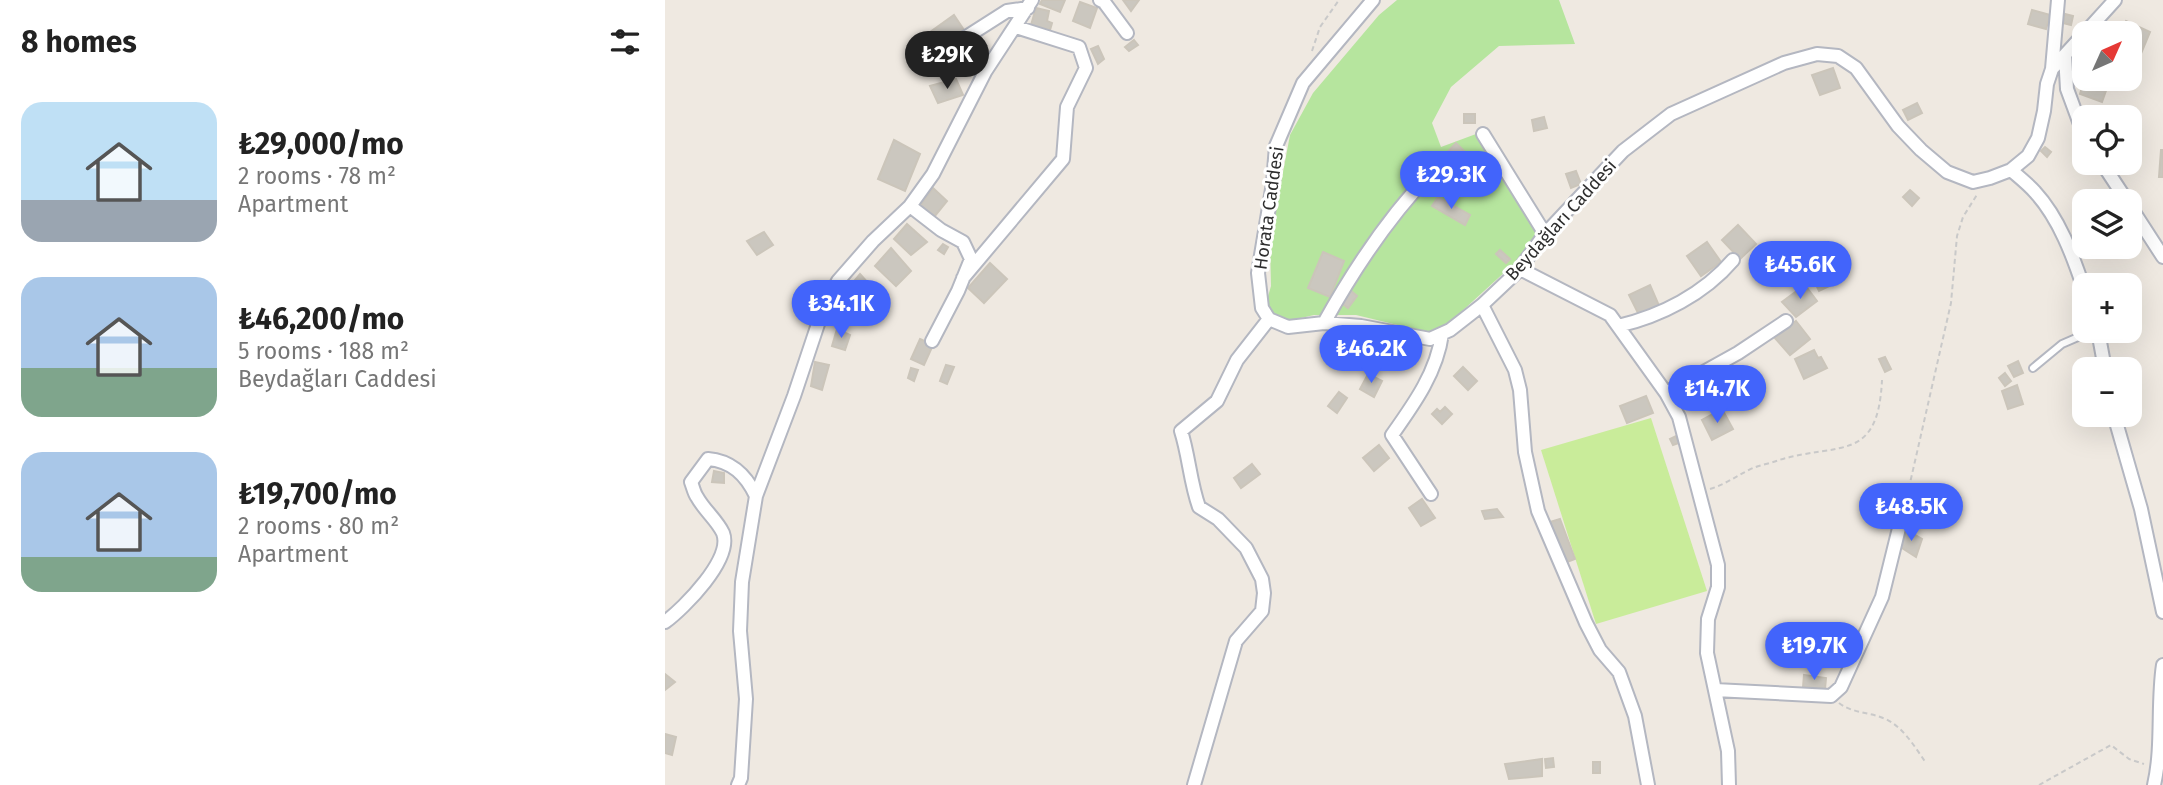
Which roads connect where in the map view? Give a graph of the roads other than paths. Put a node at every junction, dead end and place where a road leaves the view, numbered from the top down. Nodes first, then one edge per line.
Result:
1 (1100, 0) edge
2 (1373, 0) edge
3 (2058, 0) edge
4 (2115, 0) edge
5 (1030, 4) edge
6 (2096, 21) edge
7 (1016, 26) junction
8 (1127, 33) dead end
9 (2072, 48) edge
10 (2065, 55) junction
11 (926, 62) dead end
12 (2052, 69) junction
13 (2073, 105) edge
14 (1482, 134) dead end
15 (2011, 170) junction
16 (1432, 172) dead end
17 (910, 206) junction
18 (2142, 225) edge
19 (1545, 234) junction
20 (2163, 257) edge
21 (1733, 260) dead end
22 (1520, 269) junction
23 (2078, 273) edge
24 (963, 278) junction
25 (1482, 305) junction
26 (1269, 319) junction
27 (1786, 321) dead end
28 (1324, 323) junction
29 (1618, 326) junction
30 (1442, 334) junction
31 (2072, 340) edge
32 (932, 341) dead end
33 (2033, 368) dead end
34 (1666, 393) junction
35 (2117, 427) edge
36 (1431, 494) dead end
37 (757, 496) junction
38 (1902, 516) road end
39 (2163, 610) edge
40 (665, 622) edge
41 (2163, 665) edge
42 (1715, 690) junction
43 (738, 785) edge
44 (1194, 785) edge
45 (1648, 785) edge
46 (1729, 785) edge
47 (2154, 785) edge

1 - 8 street
2 - 26 street, Horata Caddesi
3 - 12 street
4 - 6 street
5 - 7 street
5 - 11 street
7 - 17 street
7 - 24 street
9 - 10 street
10 - 12 street
10 - 13 street
12 - 15 street
14 - 19 street
15 - 19 street, Beydağları Caddesi
15 - 23 street
16 - 28 street
17 - 24 street
17 - 37 street
18 - 20 street
19 - 22 street, Beydağları Caddesi
21 - 29 street
22 - 25 street, Beydağları Caddesi
22 - 29 street
24 - 32 street
25 - 30 street, Beydağları Caddesi
25 - 45 street
26 - 28 street
26 - 44 street
27 - 34 street
28 - 30 street
29 - 34 street
30 - 36 street
31 - 33 lane
34 - 42 street
35 - 39 street
37 - 40 street
37 - 43 street
38 - 42 street
41 - 47 street
42 - 46 street

